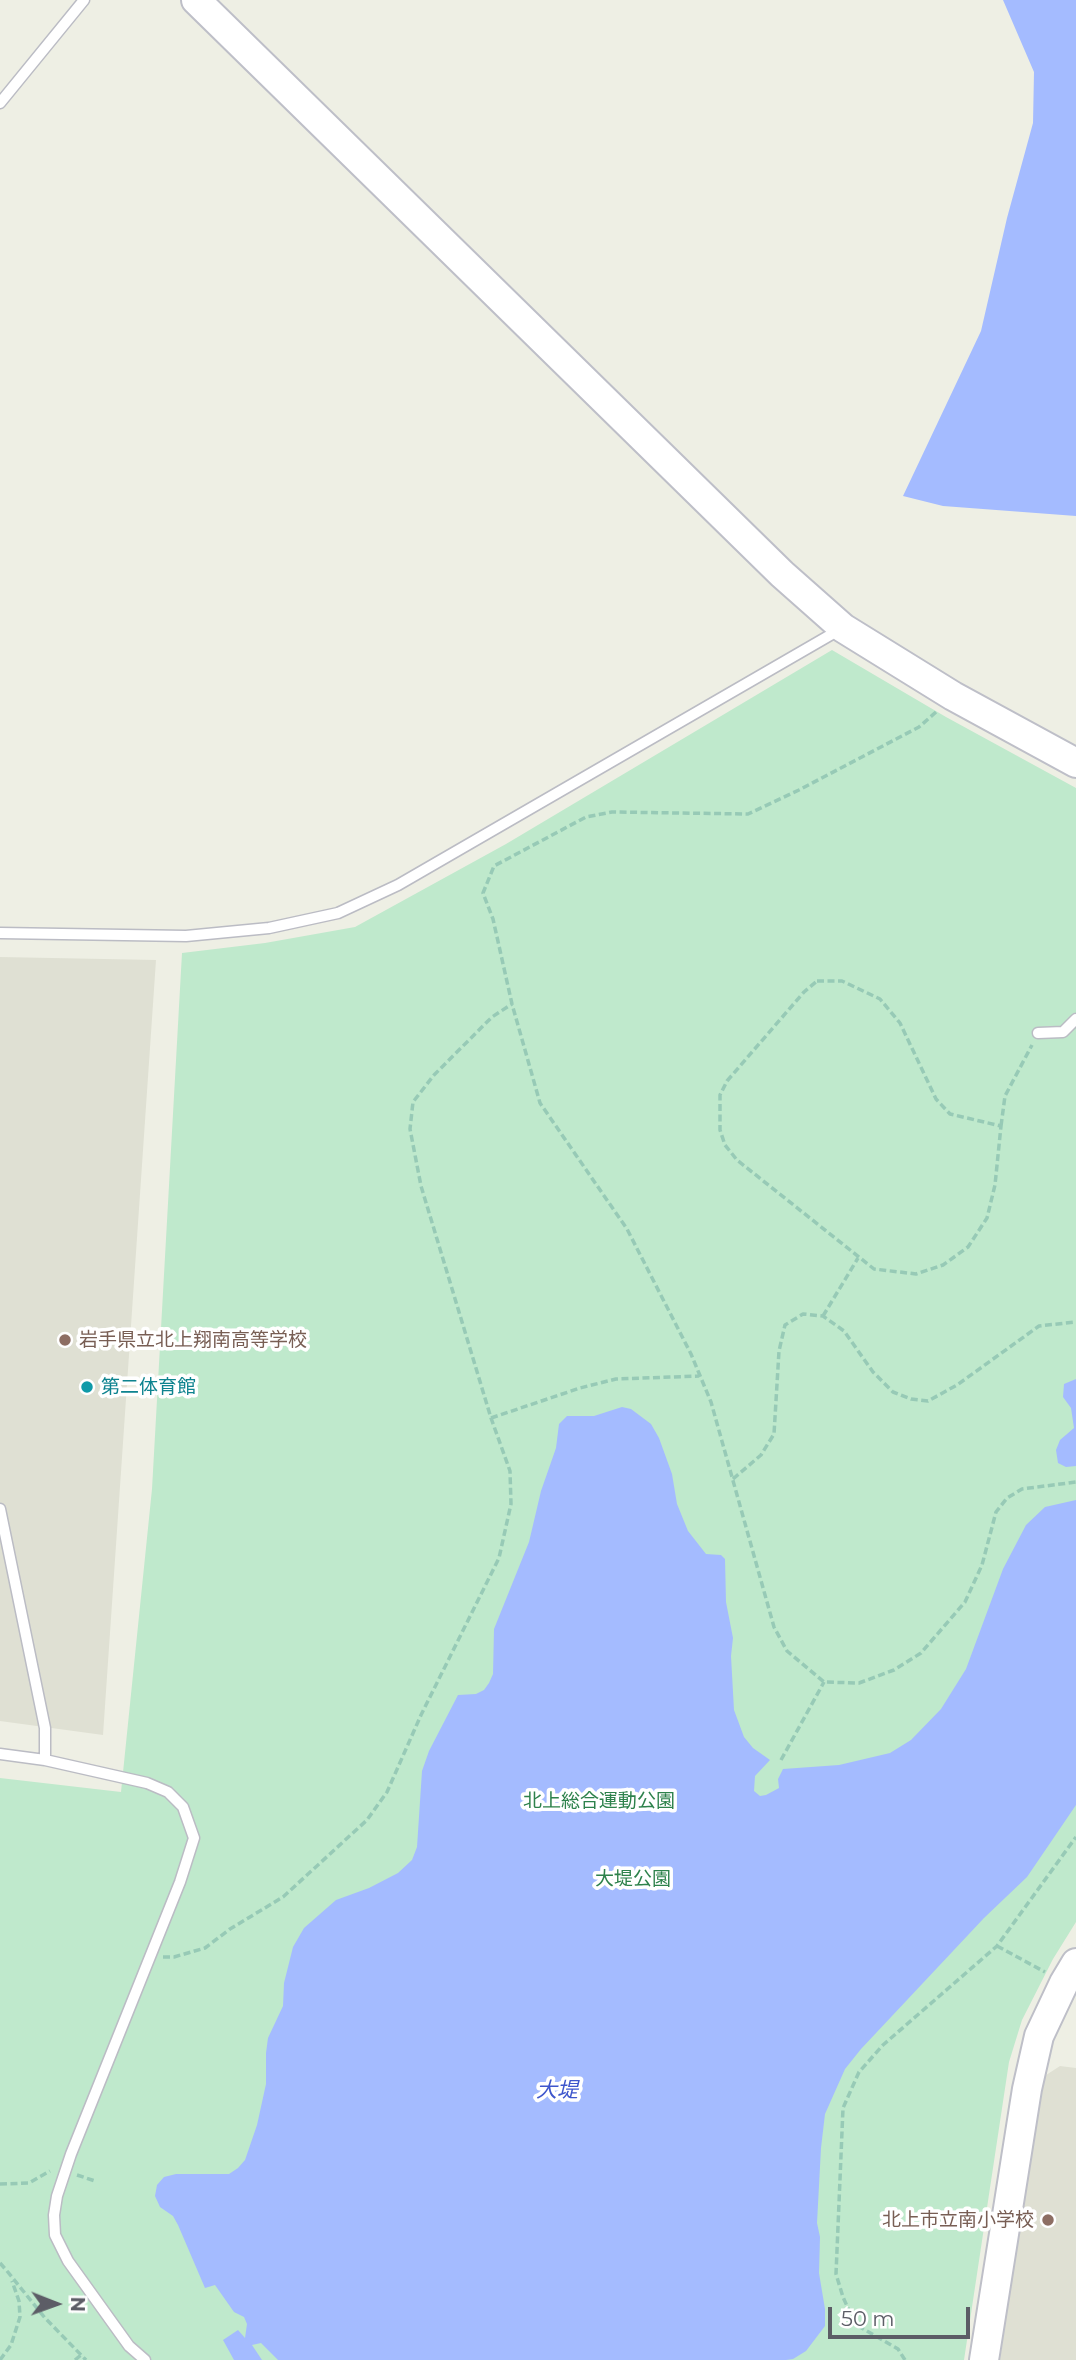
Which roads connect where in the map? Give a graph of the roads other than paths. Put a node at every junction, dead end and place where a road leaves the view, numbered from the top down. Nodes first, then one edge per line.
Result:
1 (84, 0) edge
2 (196, 0) edge
3 (0, 103) edge
4 (843, 628) junction
5 (1076, 763) edge
6 (0, 933) edge
7 (1076, 1020) edge
8 (1038, 1033) road end
9 (0, 1509) edge
10 (0, 1754) edge
11 (45, 1760) junction
12 (1070, 1973) edge
13 (145, 2360) edge
14 (984, 2360) edge

1 - 3 lane
2 - 4 street
4 - 5 street
4 - 6 lane
7 - 8 lane
9 - 11 lane
10 - 11 lane
11 - 13 lane
12 - 14 street

